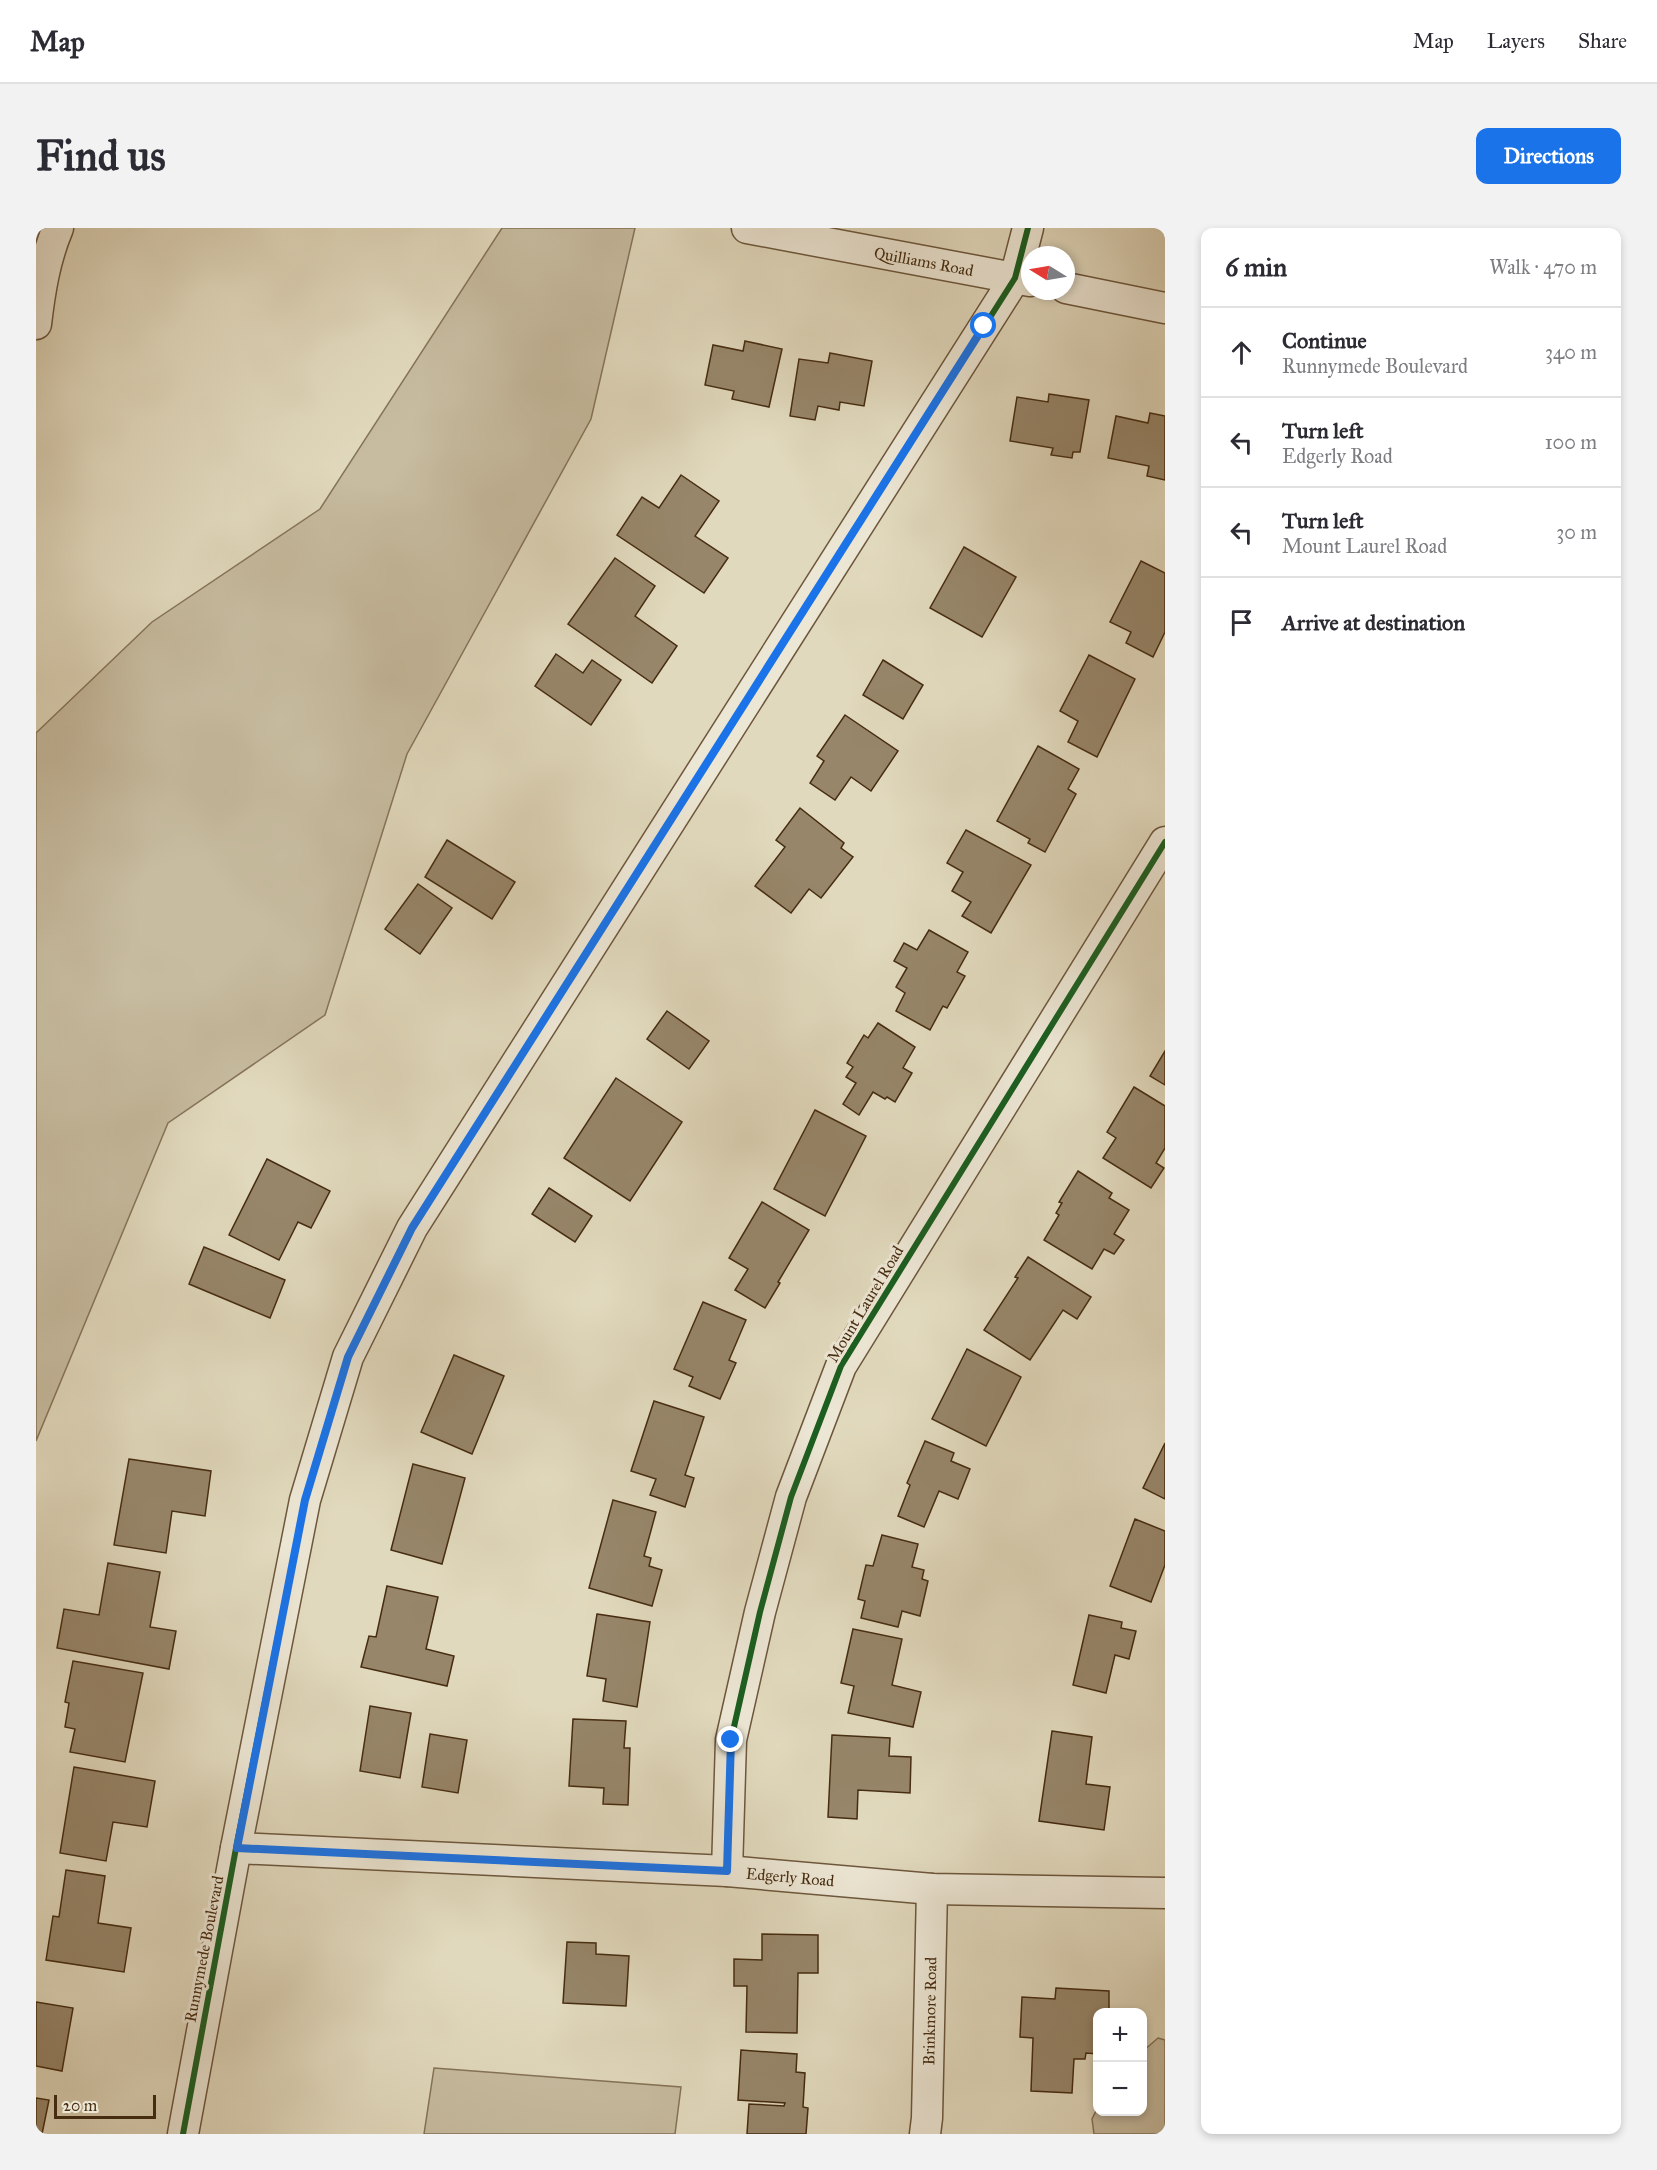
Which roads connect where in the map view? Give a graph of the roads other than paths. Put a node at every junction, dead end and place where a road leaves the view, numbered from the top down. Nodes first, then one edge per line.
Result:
1 (58, 228) edge
2 (747, 228) edge
3 (1028, 228) edge
4 (1026, 246) edge
5 (1021, 279) edge
6 (1021, 281) edge
7 (38, 283) edge
8 (1075, 290) edge
9 (1165, 308) edge
10 (36, 324) edge
11 (1165, 842) edge
12 (237, 1848) junction
13 (727, 1871) junction
14 (932, 1889) junction
15 (1165, 1893) edge
16 (183, 2134) edge
17 (925, 2134) edge

1 - 7 street
2 - 5 street, Quilliams Road
3 - 4 street, Runnymede Boulevard
6 - 12 street, Runnymede Boulevard
7 - 10 street
8 - 9 street
11 - 13 street, Mount Laurel Road
12 - 13 street, Edgerly Road
12 - 16 street, Runnymede Boulevard
13 - 14 street, Edgerly Road
14 - 15 street, Edgerly Road
14 - 17 street, Brinkmore Road

